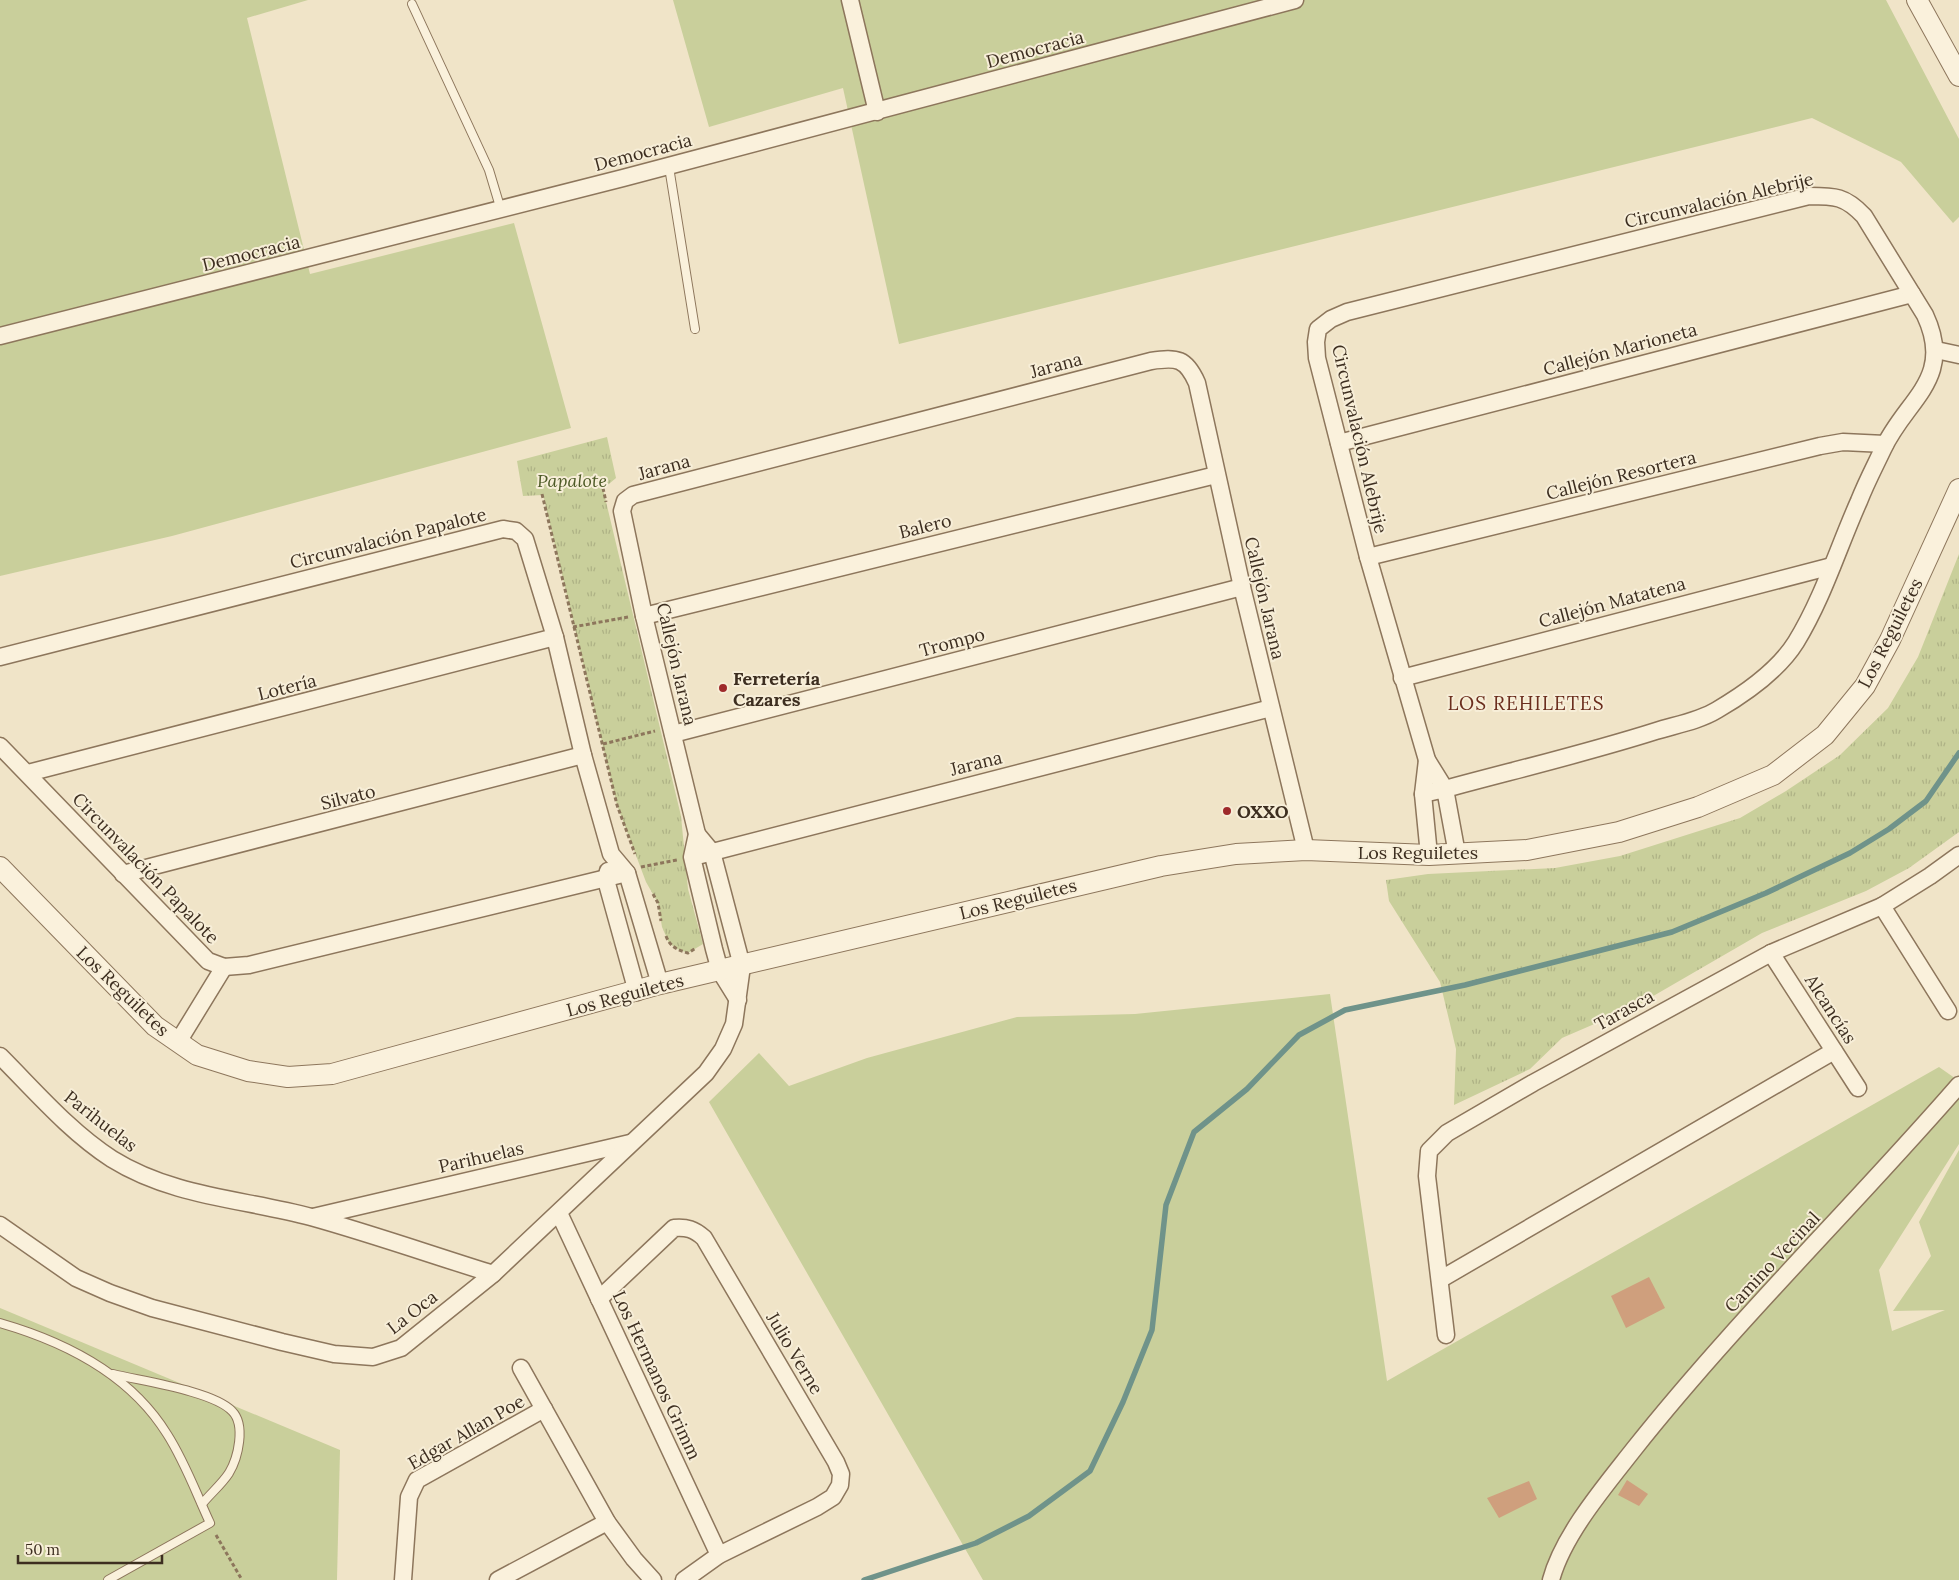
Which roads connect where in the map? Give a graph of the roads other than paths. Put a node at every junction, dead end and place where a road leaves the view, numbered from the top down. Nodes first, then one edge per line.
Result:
1 (850, 0) edge
2 (1294, 0) edge
3 (1917, 0) edge
4 (412, 4) dead end
5 (1959, 76) edge
6 (877, 112) junction
7 (669, 167) junction
8 (501, 210) junction
9 (1912, 294) junction
10 (695, 329) dead end
11 (0, 336) edge
12 (1936, 350) junction
13 (1959, 355) edge
14 (1181, 360) joint
15 (1339, 443) junction
16 (1885, 444) junction
17 (1216, 475) junction
18 (1959, 489) edge
19 (625, 502) joint
20 (1368, 557) junction
21 (1832, 566) junction
22 (1242, 587) junction
23 (644, 616) junction
24 (555, 637) junction
25 (0, 657) edge
26 (1402, 678) junction
27 (1271, 708) junction
28 (673, 734) junction
29 (0, 746) edge
30 (583, 755) junction
31 (1427, 760) junction
32 (28, 773) junction
33 (1445, 789) junction
34 (1423, 794) junction
35 (697, 834) junction
36 (1306, 850) junction
37 (712, 852) junction
38 (611, 854) junction
39 (1456, 854) junction
40 (1428, 855) junction
41 (1959, 855) edge
42 (692, 857) junction
43 (0, 867) edge
44 (636, 872) junction
45 (123, 874) junction
46 (606, 880) junction
47 (1882, 906) junction
48 (1771, 952) junction
49 (224, 966) junction
50 (742, 966) junction
51 (720, 971) junction
52 (660, 984) junction
53 (637, 992) junction
54 (738, 1000) junction
55 (1948, 1011) dead end
56 (178, 1042) junction
57 (1834, 1050) junction
58 (0, 1056) edge
59 (1959, 1085) edge
60 (1858, 1088) dead end
61 (631, 1143) junction
62 (559, 1213) junction
63 (310, 1217) junction
64 (0, 1224) edge
65 (492, 1274) junction
66 (1441, 1279) junction
67 (599, 1299) junction
68 (0, 1323) edge
69 (1446, 1335) dead end
70 (521, 1368) dead end
71 (111, 1373) junction
72 (544, 1409) junction
73 (202, 1504) junction
74 (607, 1522) junction
75 (719, 1555) junction
76 (108, 1580) edge
77 (403, 1580) edge
78 (498, 1580) edge
79 (653, 1580) edge
80 (684, 1580) edge
81 (1551, 1580) edge

1 - 6 street
2 - 6 street, Democracia
3 - 5 street
4 - 8 lane
6 - 7 street, Democracia
7 - 8 street, Democracia
7 - 10 lane
8 - 11 street, Democracia
9 - 12 street, Circunvalación Alebrije
9 - 15 street, Callejón Marioneta
9 - 15 street, Circunvalación Alebrije
12 - 13 street
12 - 16 street, Circunvalación Alebrije
14 - 17 street, Callejón Jarana
14 - 19 street, Jarana
15 - 20 street, Circunvalación Alebrije
16 - 20 street, Callejón Resortera
16 - 21 street, Circunvalación Alebrije
17 - 22 street, Callejón Jarana
17 - 23 street, Balero
18 - 39 street, Los Reguiletes
19 - 23 street, Callejón Jarana
20 - 26 street, Circunvalación Alebrije
21 - 26 street, Callejón Matatena
21 - 33 street, Circunvalación Alebrije
22 - 27 street, Callejón Jarana
22 - 28 street, Trompo
23 - 28 street, Callejón Jarana
24 - 25 street, Circunvalación Papalote
24 - 30 street, Circunvalación Papalote
24 - 32 street, Lotería
26 - 31 street, Circunvalación Alebrije
27 - 36 street, Callejón Jarana
27 - 37 street, Jarana
28 - 35 street, Callejón Jarana
29 - 32 street, Circunvalación Papalote
30 - 38 street, Circunvalación Papalote
30 - 45 street, Silvato
31 - 33 street, Circunvalación Alebrije
31 - 34 street, Circunvalación Alebrije
32 - 45 street, Circunvalación Papalote
33 - 34 street, Circunvalación Alebrije
33 - 39 street
34 - 40 street
35 - 37 street, Callejón Jarana
35 - 42 street, Callejón Jarana
36 - 40 street, Los Reguiletes
36 - 50 street, Los Reguiletes
37 - 42 street, Jarana
37 - 50 street, Callejón Jarana
38 - 44 street, Circunvalación Papalote
38 - 46 street, Circunvalación Papalote
39 - 40 street, Los Reguiletes
41 - 47 street, Tarasca
42 - 51 street, Callejón Jarana
43 - 56 street, Los Reguiletes
44 - 46 street, Circunvalación Papalote
44 - 52 street
45 - 49 street, Circunvalación Papalote
46 - 49 street, Circunvalación Papalote
46 - 53 street
47 - 48 street, Tarasca
47 - 55 street
48 - 57 street, Alcancías
48 - 66 street, Tarasca
49 - 56 street
50 - 51 street, Los Reguiletes
50 - 54 street, La Oca
51 - 52 street, Los Reguiletes
51 - 54 street
52 - 53 street, Los Reguiletes
53 - 56 street, Los Reguiletes
54 - 61 street, La Oca
57 - 60 street, Alcancías
57 - 66 street
58 - 63 street, Parihuelas
59 - 81 street, Camino Vecinal
61 - 62 street, La Oca
61 - 63 street, Parihuelas
62 - 65 street, La Oca
62 - 67 street, Los Hermanos Grimm
63 - 65 street, Parihuelas
64 - 65 street, La Oca
66 - 69 street, Tarasca
67 - 75 street, Los Hermanos Grimm
67 - 75 street, Julio Verne
68 - 71 lane
70 - 72 street
71 - 73 lane
71 - 73 lane
72 - 74 street
72 - 77 street, Edgar Allan Poe
73 - 76 lane
74 - 78 street
74 - 79 street
75 - 80 street

